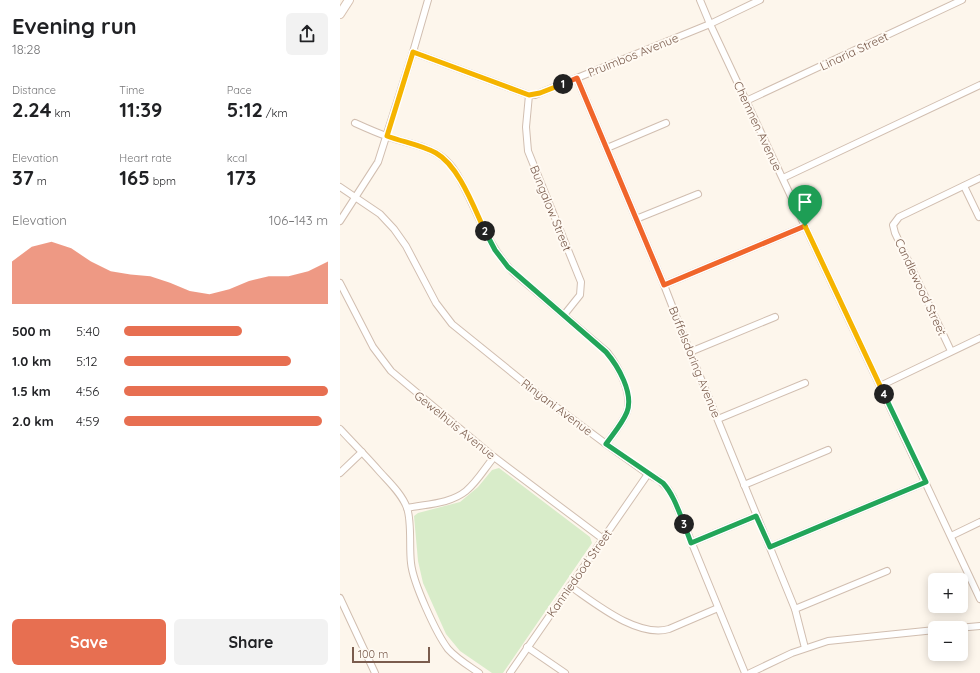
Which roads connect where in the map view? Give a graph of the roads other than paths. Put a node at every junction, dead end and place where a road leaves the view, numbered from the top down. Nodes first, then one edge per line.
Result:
1 (349, 0) edge
2 (428, 0) edge
3 (700, 0) edge
4 (760, 0) edge
5 (962, 0) edge
6 (340, 14) edge
7 (710, 24) junction
8 (413, 52) junction
9 (577, 78) junction
10 (980, 85) edge
11 (529, 95) junction
12 (746, 101) junction
13 (355, 123) dead end
14 (666, 123) dead end
15 (387, 136) junction
16 (607, 148) junction
17 (783, 178) junction
18 (980, 178) edge
19 (964, 186) junction
20 (340, 187) edge
21 (698, 194) dead end
22 (356, 198) junction
23 (979, 217) edge
24 (636, 219) junction
25 (340, 221) edge
26 (805, 226) junction
27 (340, 283) edge
28 (664, 285) junction
29 (564, 315) junction
30 (775, 317) dead end
31 (980, 338) edge
32 (951, 351) junction
33 (690, 352) junction
34 (805, 383) dead end
35 (880, 386) junction
36 (718, 419) junction
37 (340, 429) edge
38 (606, 444) junction
39 (828, 450) dead end
40 (362, 452) junction
41 (494, 457) junction
42 (340, 473) edge
43 (648, 474) junction
44 (926, 482) junction
45 (744, 485) junction
46 (407, 508) junction
47 (756, 516) junction
48 (980, 522) edge
49 (950, 536) junction
50 (603, 539) junction
51 (691, 543) junction
52 (770, 547) junction
53 (887, 571) dead end
54 (570, 586) junction
55 (340, 598) edge
56 (980, 599) edge
57 (718, 608) junction
58 (795, 609) junction
59 (980, 626) edge
60 (968, 627) edge
61 (928, 631) edge
62 (527, 648) junction
63 (805, 648) junction
64 (375, 673) edge
65 (479, 673) edge
66 (510, 673) edge
67 (565, 673) edge
68 (745, 673) edge
69 (750, 673) edge

1 - 6 main road
2 - 8 street
3 - 7 street, Chemnen Avenue
4 - 7 street, Pruimbos Avenue
5 - 12 street, Linaria Street
7 - 9 street, Pruimbos Avenue
7 - 12 street, Chemnen Avenue
8 - 11 street
8 - 15 street
9 - 11 street, Pruimbos Avenue
9 - 16 street, Buffelsdoring Avenue
10 - 17 street
11 - 29 street, Bungalow Street
12 - 17 street, Chemnen Avenue
13 - 15 street
14 - 16 street
15 - 22 street
15 - 29 street
16 - 24 street, Buffelsdoring Avenue
17 - 26 street, Chemnen Avenue
18 - 19 street, Candlewood Street
19 - 23 street
19 - 32 street, Candlewood Street
20 - 22 street, Rinyani Avenue
21 - 24 street
22 - 25 street
22 - 38 street, Rinyani Avenue
24 - 28 street, Buffelsdoring Avenue
26 - 28 street
26 - 35 street, Chemnen Avenue
27 - 41 street, Gewelhuis Avenue
28 - 33 street, Buffelsdoring Avenue
29 - 38 street
30 - 33 street
31 - 32 street
32 - 35 street
33 - 36 street, Buffelsdoring Avenue
34 - 36 street
35 - 44 street, Chemnen Avenue
36 - 45 street, Buffelsdoring Avenue
37 - 40 street
38 - 43 street, Rinyani Avenue
39 - 45 street
40 - 42 street
40 - 46 street
41 - 46 street
41 - 50 street, Gewelhuis Avenue
43 - 50 street, Kanniedood Street
43 - 51 street, Rinyani Avenue
44 - 49 street, Chemnen Avenue
44 - 52 street
45 - 47 street, Buffelsdoring Avenue
46 - 65 street
47 - 51 street
47 - 52 street, Buffelsdoring Avenue
48 - 49 street
49 - 56 street, Chemnen Avenue
50 - 54 street, Kanniedood Street
51 - 57 street, Rinyani Avenue
52 - 58 street, Buffelsdoring Avenue
53 - 58 street
54 - 57 street
54 - 62 street, Kanniedood Street
55 - 64 street
57 - 68 street, Rinyani Avenue
58 - 63 street, Buffelsdoring Avenue
59 - 60 street
61 - 63 street
62 - 66 street, Kanniedood Street
62 - 67 street
63 - 69 street

